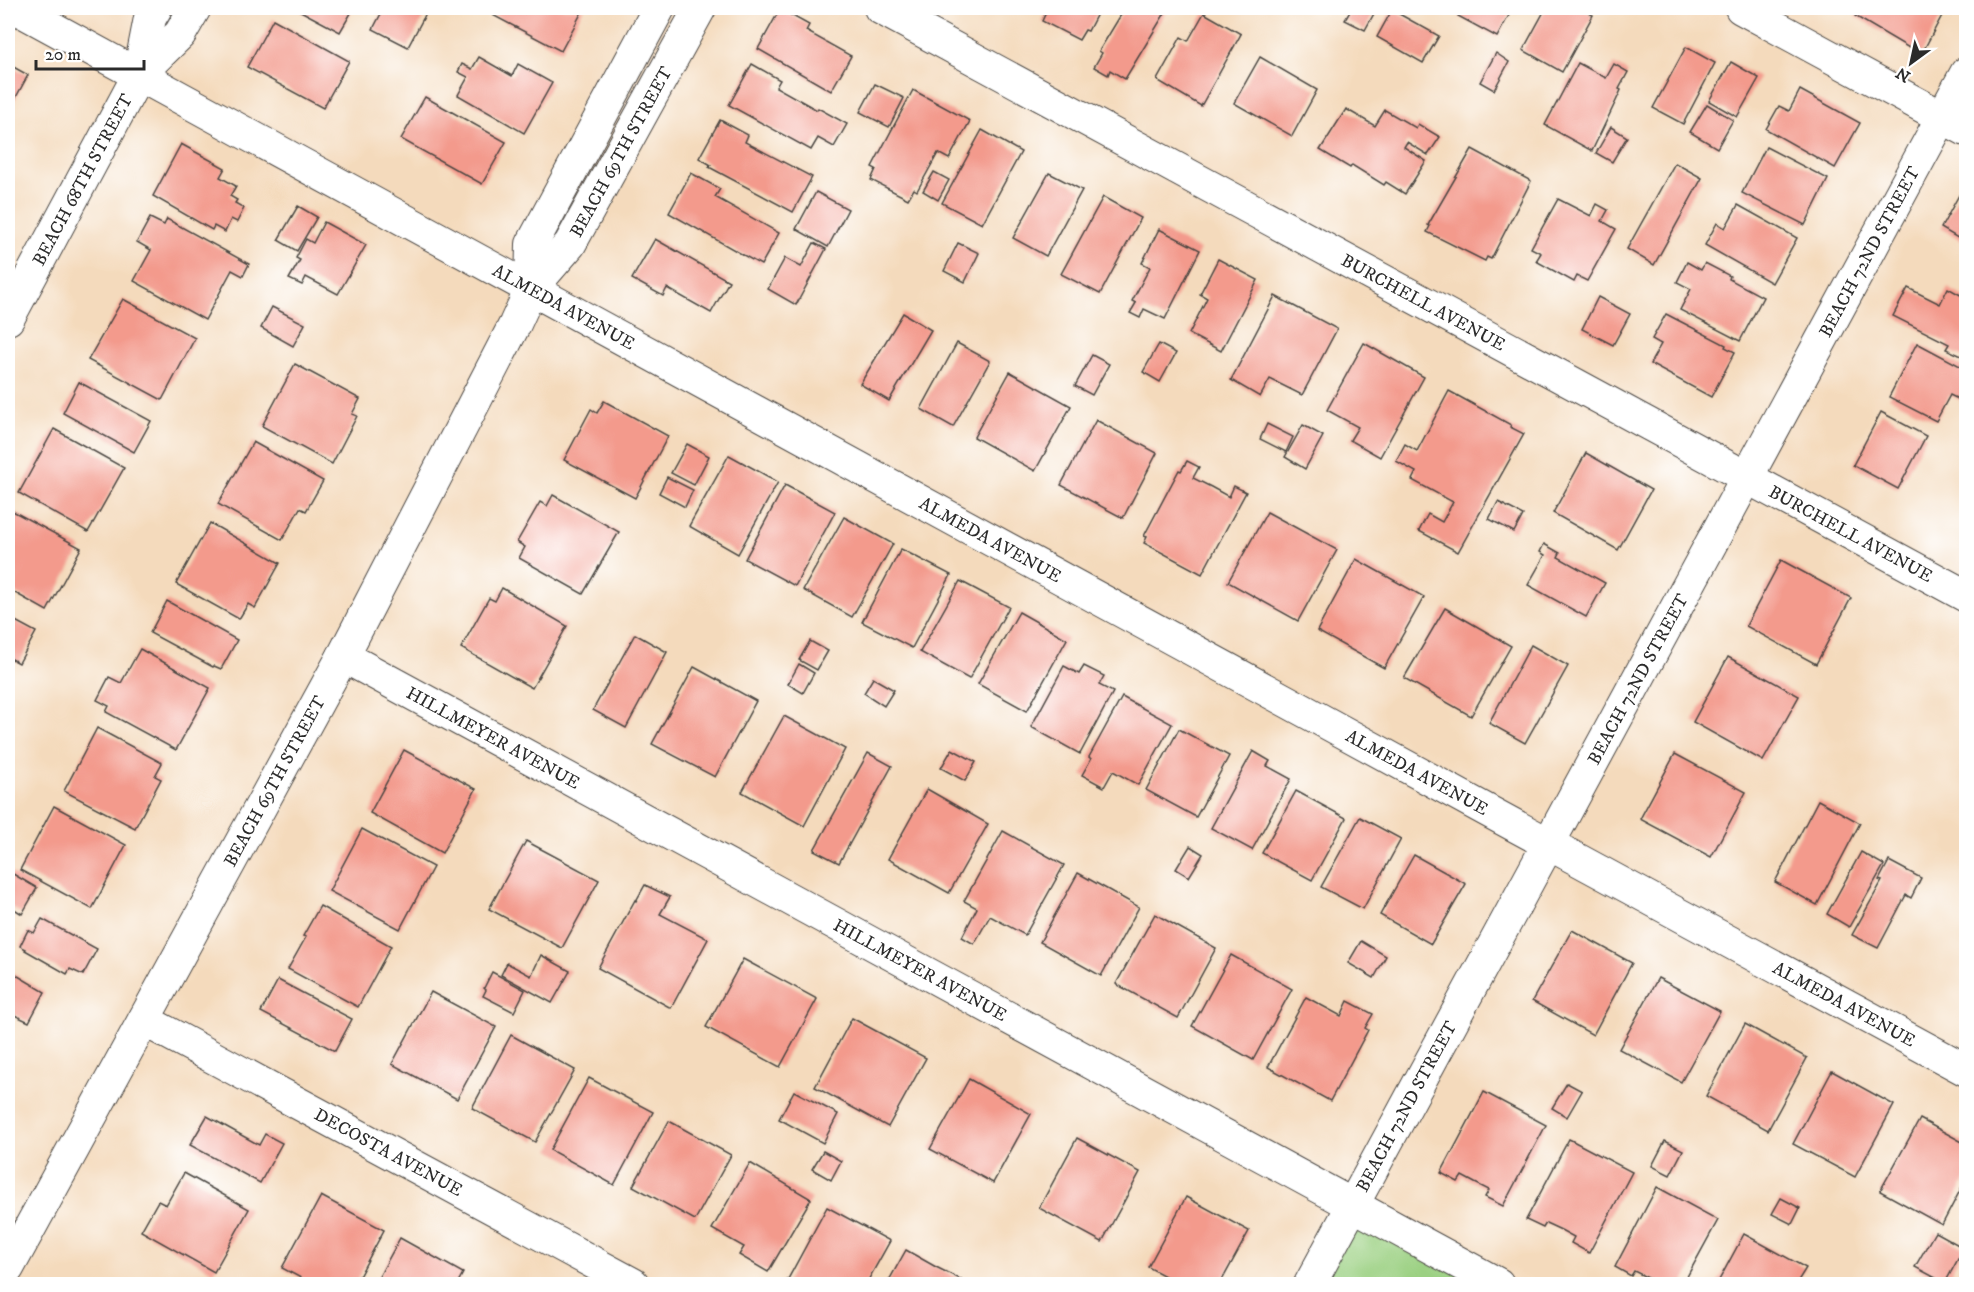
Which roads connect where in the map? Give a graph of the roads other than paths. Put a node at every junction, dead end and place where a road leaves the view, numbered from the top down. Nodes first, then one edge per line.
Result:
1 (16, 8) edge
2 (156, 8) edge
3 (195, 8) edge
4 (659, 8) edge
5 (700, 8) edge
6 (880, 8) edge
7 (1741, 8) edge
8 (1966, 73) edge
9 (139, 74) junction
10 (1954, 124) edge
11 (531, 289) junction
12 (8, 319) edge
13 (1748, 477) junction
14 (1966, 596) edge
15 (343, 656) junction
16 (1548, 843) junction
17 (144, 1020) junction
18 (1966, 1070) edge
19 (1353, 1206) junction
20 (8, 1268) edge
21 (633, 1284) edge
22 (1310, 1284) edge
23 (1498, 1284) edge

1 - 9 street, ALMEDA AVENUE
2 - 9 street, BEACH 68TH STREET
3 - 9 street, BEACH 68TH STREET
4 - 11 street, BEACH 69TH STREET
5 - 11 street, BEACH 69TH STREET
6 - 13 street, BURCHELL AVENUE
7 - 10 street
8 - 10 street, BEACH 72ND STREET
9 - 11 street, ALMEDA AVENUE
9 - 12 street, BEACH 68TH STREET
10 - 13 street, BEACH 72ND STREET
11 - 15 street, BEACH 69TH STREET
11 - 16 street, ALMEDA AVENUE
13 - 14 street, BURCHELL AVENUE
13 - 16 street, BEACH 72ND STREET
15 - 17 street, BEACH 69TH STREET
15 - 19 street, HILLMEYER AVENUE
16 - 18 street, ALMEDA AVENUE
16 - 19 street, BEACH 72ND STREET
17 - 20 street, BEACH 69TH STREET
17 - 21 street, DECOSTA AVENUE
19 - 22 street, BEACH 72ND STREET
19 - 23 street, HILLMEYER AVENUE

